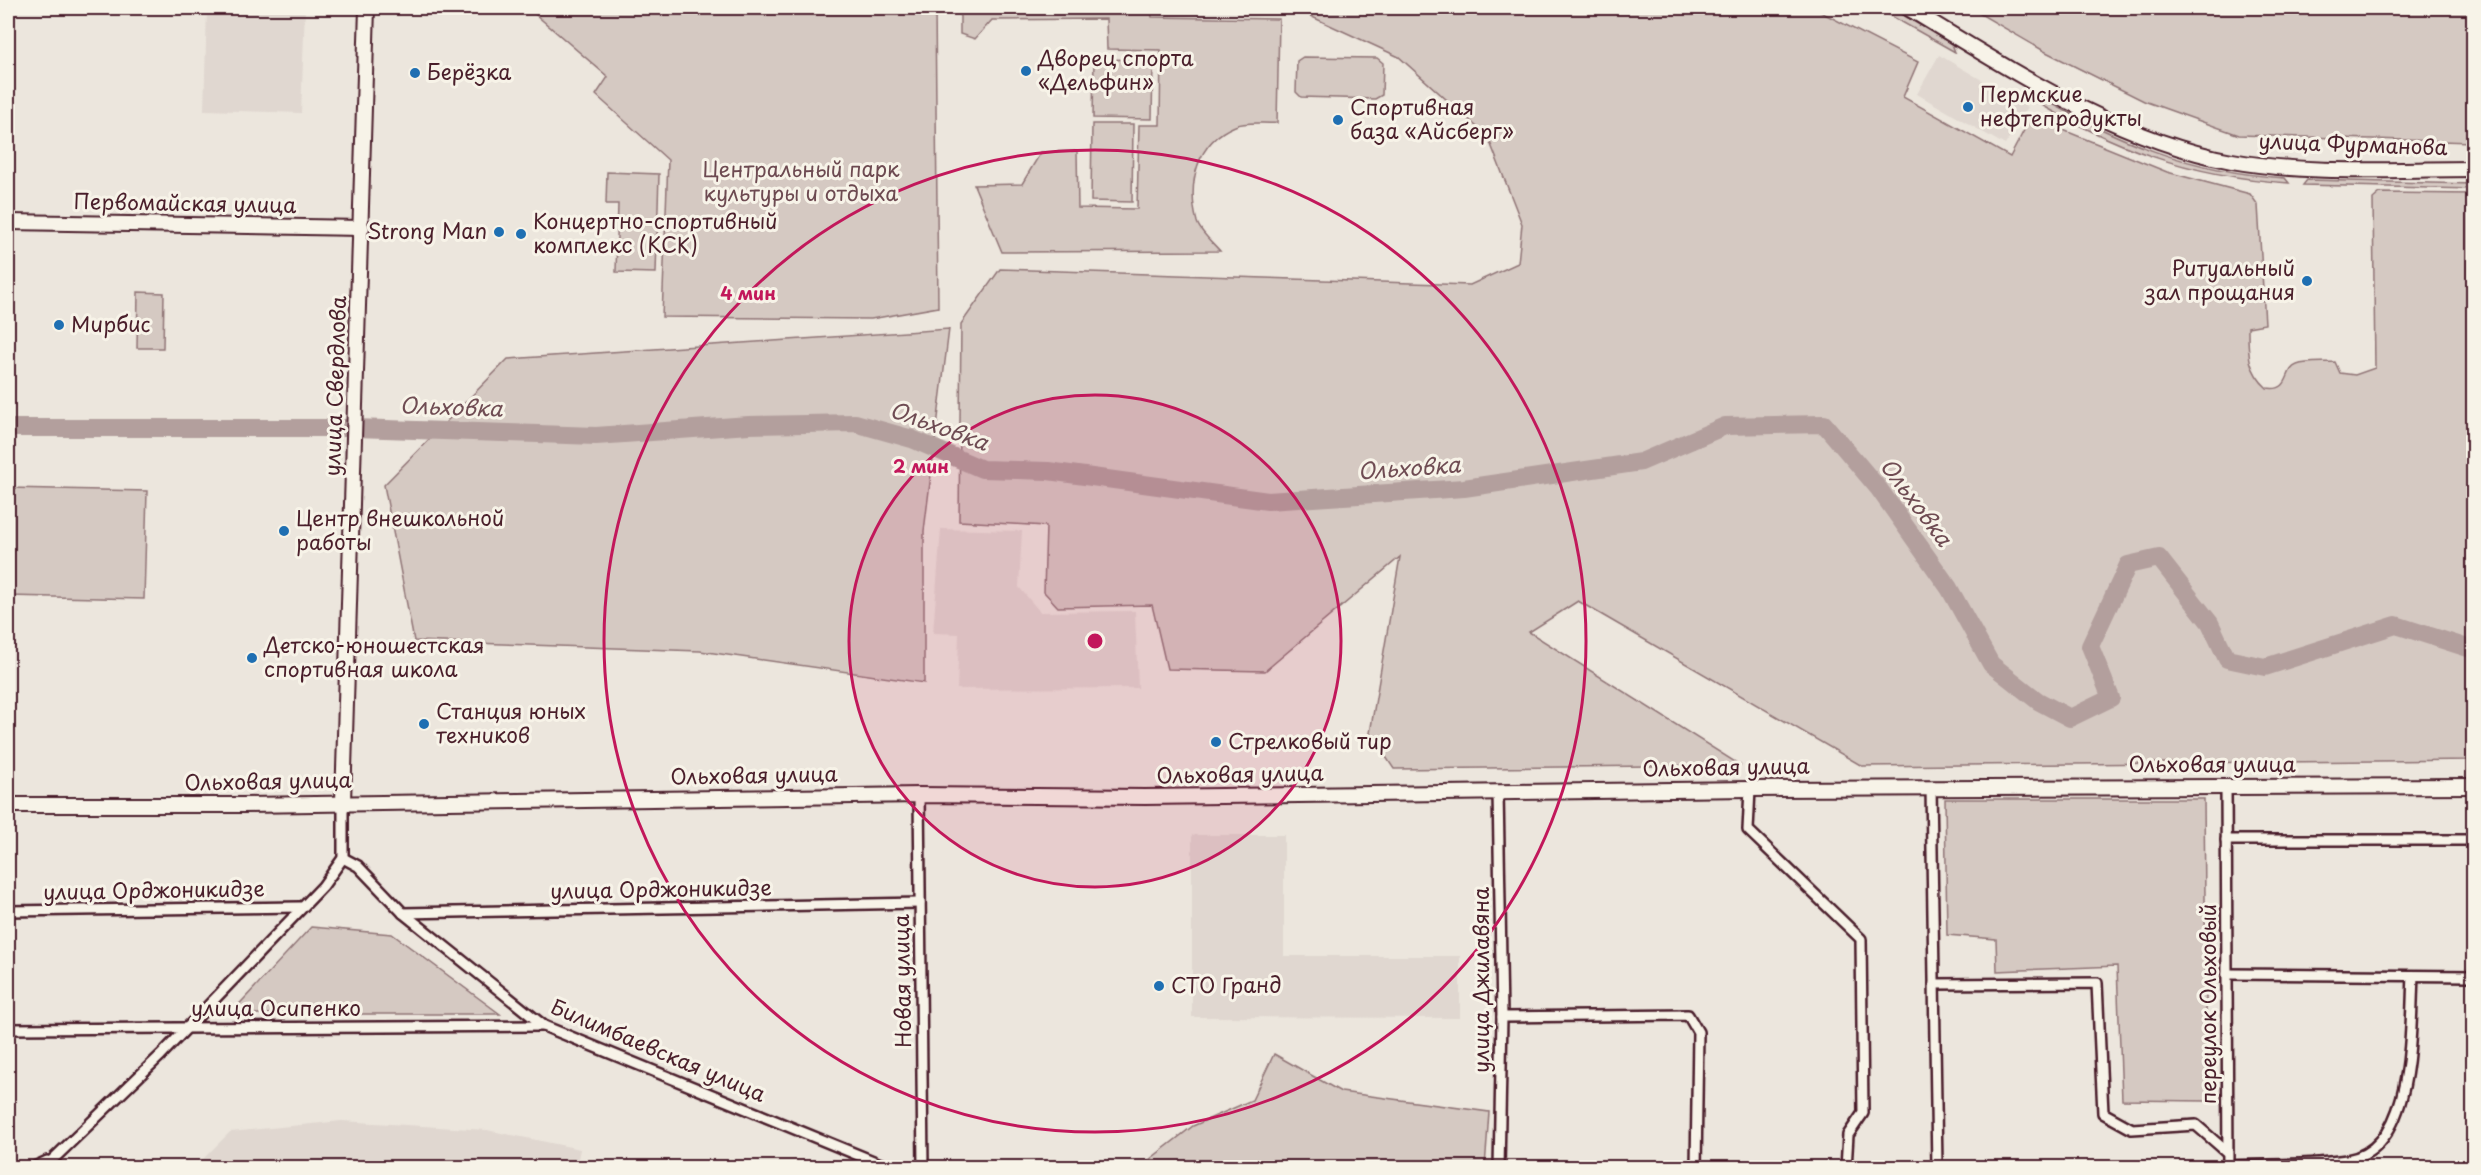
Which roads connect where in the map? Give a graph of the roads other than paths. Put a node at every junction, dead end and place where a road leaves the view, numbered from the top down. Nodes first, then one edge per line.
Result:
1 (367, 8) edge
2 (1908, 8) edge
3 (2474, 169) edge
4 (8, 222) edge
5 (362, 228) junction
6 (2226, 786) junction
7 (2474, 786) edge
8 (1931, 788) junction
9 (1750, 789) junction
10 (1498, 792) junction
11 (919, 795) junction
12 (343, 802) junction
13 (8, 805) edge
14 (2226, 840) junction
15 (2474, 840) edge
16 (343, 858) junction
17 (920, 903) junction
18 (300, 907) junction
19 (8, 911) edge
20 (403, 913) junction
21 (2227, 974) junction
22 (2413, 976) junction
23 (2474, 976) edge
24 (1934, 984) junction
25 (1502, 1017) junction
26 (544, 1026) junction
27 (187, 1027) junction
28 (8, 1029) edge
29 (2227, 1152) junction
30 (52, 1158) junction
31 (32, 1167) edge
32 (44, 1167) edge
33 (890, 1167) edge
34 (923, 1167) edge
35 (1499, 1167) edge
36 (1696, 1167) edge
37 (1846, 1167) edge
38 (1937, 1167) edge
39 (2228, 1167) edge

1 - 5 main road, улица Свердлова
2 - 3 main road, улица Фурманова
4 - 5 main road, Первомайская улица
5 - 12 main road, улица Свердлова
6 - 7 main road, Ольховая улица
6 - 8 main road, Ольховая улица
6 - 14 street, переулок Ольховый
8 - 9 main road, Ольховая улица
8 - 24 street
9 - 10 main road, Ольховая улица
9 - 37 street
10 - 11 main road, Ольховая улица
10 - 25 street, улица Джилавяна
11 - 12 main road, Ольховая улица
11 - 17 street, Новая улица
12 - 13 main road, Ольховая улица
12 - 16 street
14 - 15 street
14 - 21 street, переулок Ольховый
16 - 18 street
16 - 20 street, Билимбаевская улица
17 - 20 street, улица Орджоникидзе
17 - 34 street, Новая улица
18 - 19 street, улица Орджоникидзе
18 - 27 street
20 - 26 street, Билимбаевская улица
21 - 22 street
21 - 29 street, переулок Ольховый
22 - 23 street
22 - 39 street
24 - 29 street
24 - 38 street
25 - 35 street, улица Джилавяна
25 - 36 street
26 - 27 street, улица Осипенко
26 - 33 street, Билимбаевская улица
27 - 28 street, улица Осипенко
27 - 30 street
29 - 39 street, переулок Ольховый
30 - 31 street
30 - 32 street

